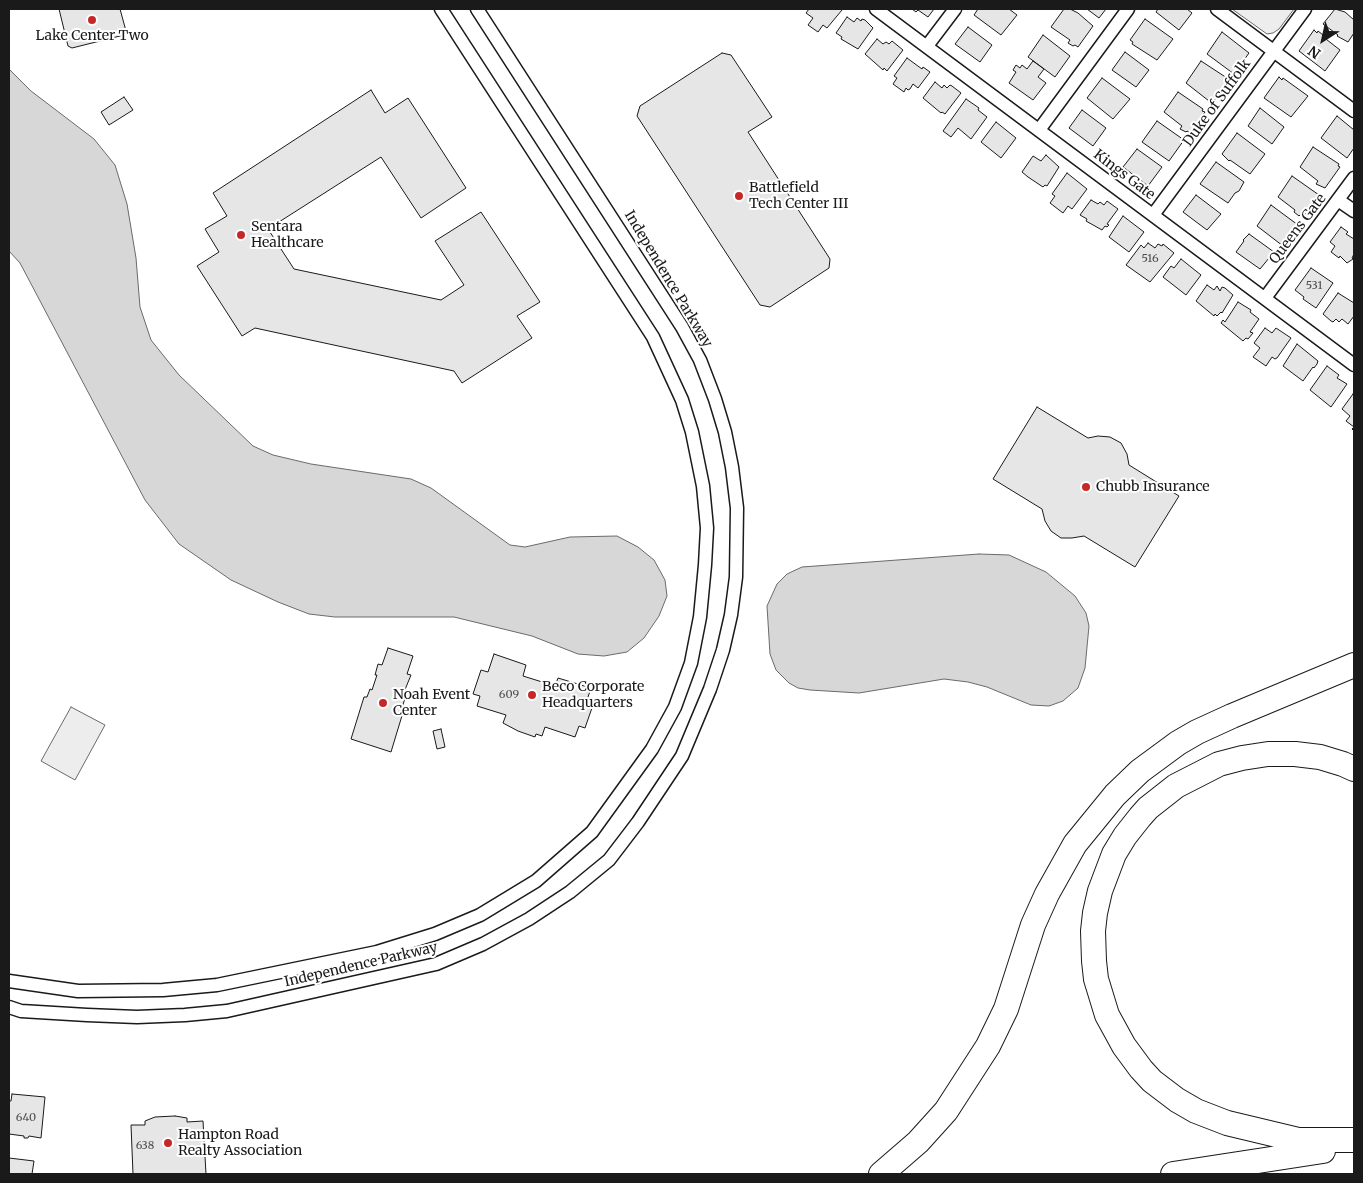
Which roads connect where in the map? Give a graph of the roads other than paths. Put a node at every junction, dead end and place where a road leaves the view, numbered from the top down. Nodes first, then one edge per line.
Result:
1 (440, 9) edge
2 (477, 9) edge
3 (876, 9) edge
4 (955, 9) edge
5 (1128, 9) edge
6 (1217, 9) edge
7 (1304, 9) edge
8 (927, 46) junction
9 (1274, 51) junction
10 (1354, 111) edge
11 (1039, 130) junction
12 (1354, 178) edge
13 (1338, 200) junction
14 (1354, 211) edge
15 (1153, 215) junction
16 (1265, 298) junction
17 (1354, 365) edge
18 (1354, 665) edge
19 (1354, 769) edge
20 (9, 981) edge
21 (9, 1007) edge
22 (1354, 1140) edge
23 (1354, 1146) edge
24 (881, 1174) edge
25 (1173, 1174) edge

1 - 20 street, Independence Parkway
2 - 21 street, Independence Parkway
3 - 8 street, Kings Gate
4 - 8 street
5 - 11 street
6 - 9 street
7 - 9 street, Duke of Suffolk
8 - 11 street, Kings Gate
9 - 10 street
9 - 15 street, Duke of Suffolk
11 - 15 street, Kings Gate
12 - 13 street, Queens Gate
13 - 14 street
13 - 16 street, Queens Gate
15 - 16 street, Kings Gate
16 - 17 street, Kings Gate
18 - 24 highway
19 - 22 highway
23 - 25 highway

